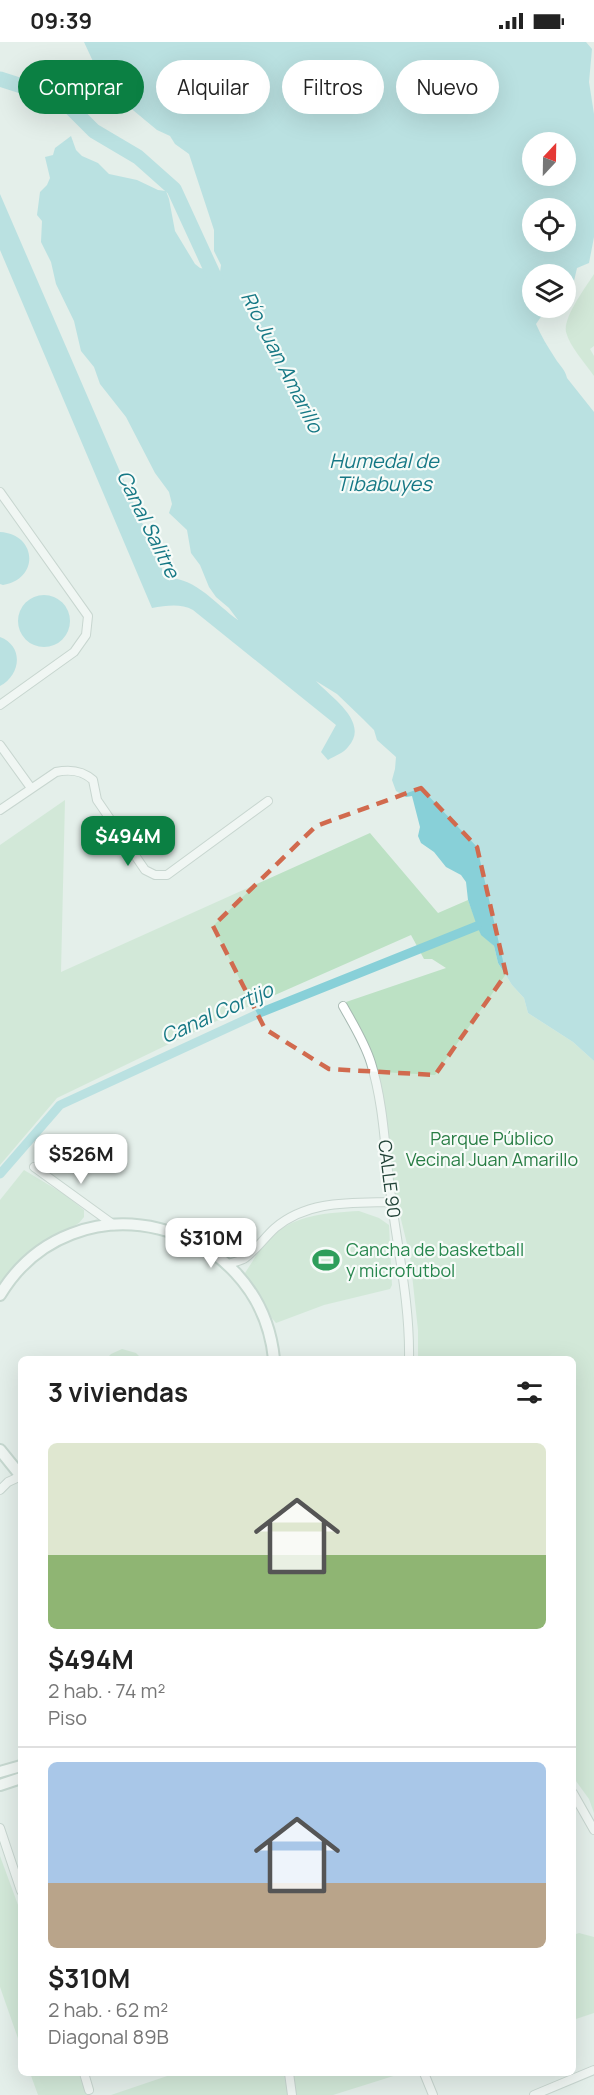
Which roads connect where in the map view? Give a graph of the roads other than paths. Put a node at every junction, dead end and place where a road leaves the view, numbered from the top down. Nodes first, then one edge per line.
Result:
1 (0, 492) edge
2 (0, 705) edge
3 (0, 745) edge
4 (31, 788) junction
5 (268, 801) dead end
6 (0, 810) edge
7 (343, 1006) dead end
8 (34, 1167) dead end
9 (391, 1202) junction
10 (114, 1225) junction
11 (228, 1264) junction
12 (0, 1295) edge
13 (273, 1356) edge
14 (409, 1356) edge
15 (0, 1450) edge
16 (18, 1472) edge
17 (18, 1477) edge
18 (0, 1490) edge
19 (18, 1767) edge
20 (0, 1772) edge
21 (18, 1779) edge
22 (0, 1785) edge
23 (576, 1798) edge
24 (0, 1828) edge
25 (594, 1830) edge
26 (18, 1882) edge
27 (594, 2070) edge
28 (85, 2076) edge
29 (289, 2076) edge
30 (425, 2076) edge
31 (89, 2090) dead end
32 (292, 2095) edge
33 (434, 2095) edge
34 (534, 2095) edge

1 - 2 street
3 - 4 street
4 - 5 street
4 - 6 street
7 - 9 street, CALLE 90
8 - 10 street
9 - 11 street
9 - 14 street, CALLE 90
10 - 11 street
10 - 12 street
11 - 13 street
15 - 16 street
17 - 18 street
19 - 20 street
21 - 22 street
23 - 25 street
24 - 26 street
27 - 34 street
28 - 31 street
29 - 32 street
30 - 33 street

